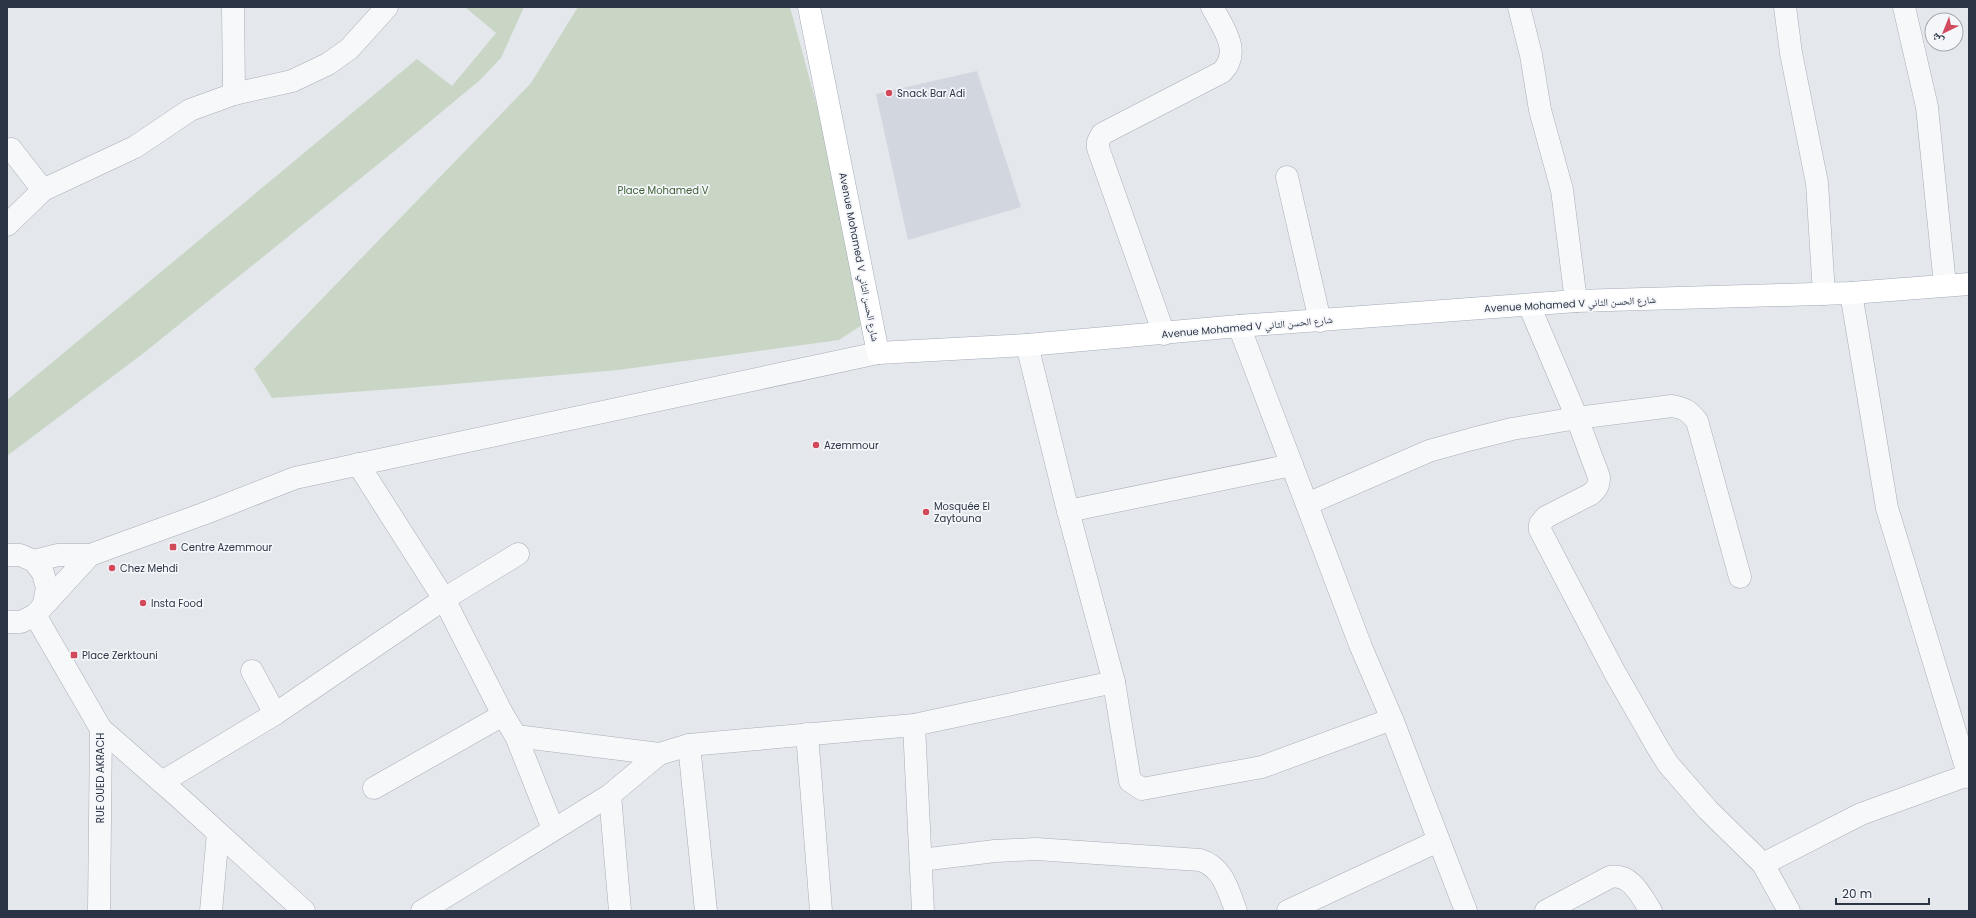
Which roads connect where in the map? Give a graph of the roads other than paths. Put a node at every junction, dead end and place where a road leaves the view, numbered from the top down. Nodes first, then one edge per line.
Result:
1 (233, 7) edge
2 (387, 7) edge
3 (809, 7) edge
4 (1212, 7) edge
5 (1519, 7) edge
6 (1785, 7) edge
7 (1904, 7) edge
8 (234, 94) junction
9 (11, 149) dead end
10 (1287, 177) dead end
11 (43, 190) junction
12 (7, 225) edge
13 (1969, 284) edge
14 (1945, 285) junction
15 (1851, 293) junction
16 (1824, 294) junction
17 (1576, 301) junction
18 (1529, 305) junction
19 (1320, 321) junction
20 (1239, 326) junction
21 (1164, 334) junction
22 (1027, 346) junction
23 (878, 353) junction
24 (1577, 418) junction
25 (358, 464) junction
26 (1292, 465) junction
27 (1307, 504) junction
28 (1068, 511) junction
29 (518, 554) dead end
30 (7, 555) edge
31 (90, 555) junction
32 (34, 561) junction
33 (1740, 576) dead end
34 (444, 599) junction
35 (39, 609) junction
36 (7, 622) edge
37 (252, 670) dead end
38 (1114, 682) junction
39 (275, 714) junction
40 (503, 714) junction
41 (1392, 720) junction
42 (914, 725) junction
43 (101, 729) junction
44 (807, 734) junction
45 (516, 736) junction
46 (689, 745) junction
47 (659, 754) junction
48 (1969, 776) edge
49 (162, 782) junction
50 (374, 788) dead end
51 (610, 795) junction
52 (553, 829) junction
53 (218, 833) junction
54 (1438, 841) junction
55 (921, 860) junction
56 (1763, 864) junction
57 (99, 911) edge
58 (211, 911) edge
59 (304, 911) edge
60 (422, 911) edge
61 (620, 911) edge
62 (706, 911) edge
63 (821, 911) edge
64 (923, 911) edge
65 (1236, 911) edge
66 (1288, 911) edge
67 (1466, 911) edge
68 (1546, 911) edge
69 (1651, 911) edge
70 (1789, 911) edge

1 - 8 street
2 - 8 street
3 - 23 main road, Avenue Mohamed V شارع الحسن الثاني
4 - 21 street
5 - 17 street
6 - 16 street
7 - 14 street
8 - 11 street
9 - 11 street
10 - 19 street
11 - 12 street
13 - 14 main road, Avenue Mohamed V شارع الحسن الثاني
14 - 15 main road, Avenue Mohamed V شارع الحسن الثاني
15 - 16 main road, Avenue Mohamed V شارع الحسن الثاني
15 - 48 street
16 - 17 main road, Avenue Mohamed V شارع الحسن الثاني
17 - 18 main road, Avenue Mohamed V شارع الحسن الثاني
18 - 19 main road, Avenue Mohamed V شارع الحسن الثاني
18 - 24 street
19 - 20 main road, Avenue Mohamed V شارع الحسن الثاني
20 - 21 main road, Avenue Mohamed V شارع الحسن الثاني
20 - 26 street
21 - 22 main road, Avenue Mohamed V شارع الحسن الثاني
22 - 23 main road, Avenue Mohamed V شارع الحسن الثاني
22 - 28 street
23 - 25 street
24 - 27 street
24 - 33 street
24 - 56 street
25 - 31 street
25 - 34 street
26 - 27 street
26 - 28 street
27 - 41 street
28 - 38 street
29 - 34 street
30 - 32 street
31 - 32 street
31 - 35 street
32 - 35 street
34 - 39 street
34 - 40 street
35 - 36 street
35 - 43 street, RUE OUED AKRACH
37 - 39 street
38 - 41 street
38 - 42 street
39 - 49 street
40 - 45 street
40 - 50 street
41 - 54 street
42 - 44 street
42 - 55 street
43 - 49 street
43 - 57 street, RUE OUED AKRACH
44 - 46 street
44 - 63 street
45 - 47 street
45 - 52 street
46 - 47 street
46 - 62 street
47 - 51 street
48 - 56 street
49 - 53 street
51 - 52 street
51 - 61 street
52 - 60 street
53 - 58 street
53 - 59 street
54 - 66 street
54 - 67 street
55 - 64 street
55 - 65 street
56 - 70 street
68 - 69 street

